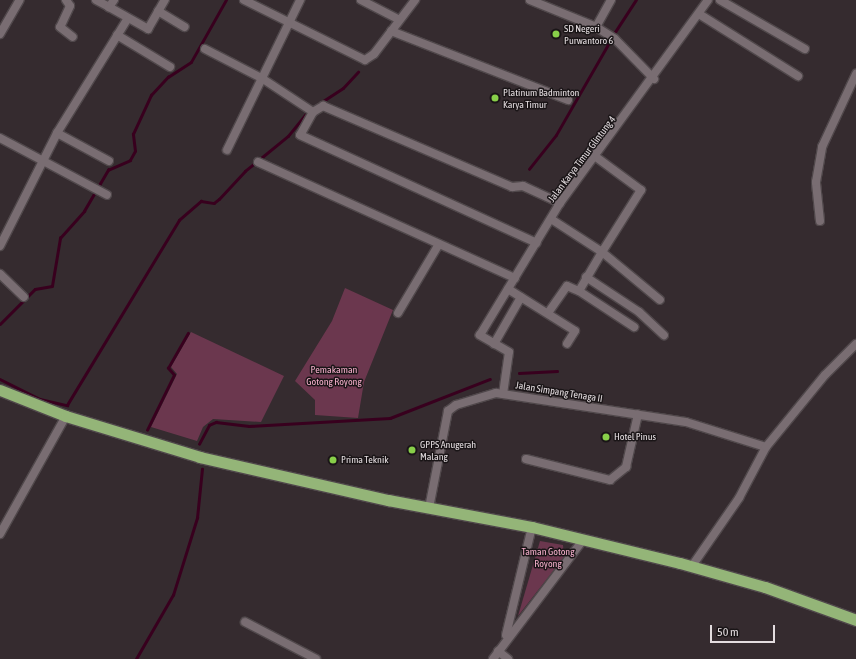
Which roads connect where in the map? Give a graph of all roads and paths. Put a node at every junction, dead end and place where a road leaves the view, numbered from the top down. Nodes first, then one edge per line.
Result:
1 (20, 0) edge
2 (66, 0) edge
3 (96, 0) edge
4 (165, 0) edge
5 (244, 0) edge
6 (300, 0) edge
7 (361, 0) edge
8 (415, 0) edge
9 (530, 0) edge
10 (610, 0) edge
11 (708, 0) edge
12 (720, 0) edge
13 (112, 3) edge
14 (158, 10) junction
15 (699, 14) junction
16 (128, 18) junction
17 (398, 19) junction
18 (290, 23) junction
19 (596, 27) junction
20 (185, 28) dead end
21 (391, 31) junction
22 (0, 34) edge
23 (117, 35) junction
24 (73, 37) dead end
25 (205, 49) dead end
26 (805, 49) dead end
27 (170, 67) dead end
28 (856, 74) edge
29 (798, 76) dead end
30 (654, 78) junction
31 (263, 79) junction
32 (568, 100) dead end
33 (313, 112) junction
34 (57, 133) junction
35 (0, 138) edge
36 (227, 150) dead end
37 (596, 157) junction
38 (109, 161) dead end
39 (43, 162) junction
40 (258, 162) dead end
41 (100, 191) dead end
42 (560, 203) junction
43 (551, 219) junction
44 (820, 221) dead end
45 (537, 243) junction
46 (439, 244) junction
47 (0, 246) edge
48 (602, 252) junction
49 (0, 274) edge
50 (586, 277) junction
51 (515, 278) junction
52 (508, 289) junction
53 (579, 291) junction
54 (24, 297) dead end
55 (521, 297) junction
56 (660, 300) dead end
57 (398, 313) dead end
58 (548, 313) junction
59 (634, 327) dead end
60 (664, 336) dead end
61 (494, 344) junction
62 (567, 344) dead end
63 (856, 344) edge
64 (0, 390) edge
65 (503, 394) junction
66 (638, 414) junction
67 (66, 416) junction
68 (766, 447) junction
69 (526, 459) dead end
70 (429, 508) junction
71 (532, 527) junction
72 (0, 534) edge
73 (583, 540) junction
74 (692, 566) junction
75 (856, 620) edge
76 (245, 622) dead end
77 (506, 638) junction
78 (498, 651) junction
79 (316, 659) edge
80 (493, 659) edge
81 (508, 659) edge

1 - 22 street
2 - 24 street
3 - 13 street
4 - 14 street
5 - 18 street
6 - 18 street
7 - 17 street
8 - 17 street
9 - 19 street
10 - 19 street
11 - 15 street, Jalan Karya Timur Glintung 4
12 - 26 street
13 - 16 street
14 - 16 street
14 - 20 street
15 - 29 street
15 - 30 street, Jalan Karya Timur Glintung 4
16 - 23 street
17 - 21 street
18 - 21 street
18 - 31 street
19 - 30 street
21 - 32 street
23 - 27 street
23 - 34 street
25 - 31 street
28 - 44 street
30 - 37 street, Jalan Karya Timur Glintung 4
31 - 33 street
31 - 36 street
33 - 42 street
33 - 45 street
34 - 38 street
34 - 39 street
35 - 39 street
37 - 42 street, Jalan Karya Timur Glintung 4
37 - 48 street
39 - 41 street
39 - 47 street
40 - 46 street
42 - 43 street, Jalan Karya Timur Glintung 4
43 - 45 street, Jalan Karya Timur Glintung 4
43 - 48 street
45 - 51 street, Jalan Karya Timur Glintung 4
46 - 51 street
46 - 57 street
48 - 50 street
48 - 56 street
49 - 54 street
50 - 53 street
50 - 60 street
51 - 52 street, Jalan Karya Timur Glintung 4
52 - 55 street
52 - 61 street, Jalan Karya Timur Glintung 4
53 - 58 street
53 - 59 street
55 - 58 street
55 - 61 street
58 - 62 street
61 - 65 street
63 - 68 street
64 - 67 highway
65 - 66 street, Jalan Simpang Tenaga II
65 - 70 street, Jalan Simpang Tenaga II
66 - 68 street, Jalan Simpang Tenaga II
66 - 69 street
67 - 70 highway
67 - 72 street
68 - 74 street
70 - 71 highway
71 - 73 highway
71 - 77 street
73 - 74 highway
73 - 77 street
74 - 75 highway
76 - 79 street
77 - 78 street
78 - 80 street
78 - 81 street

